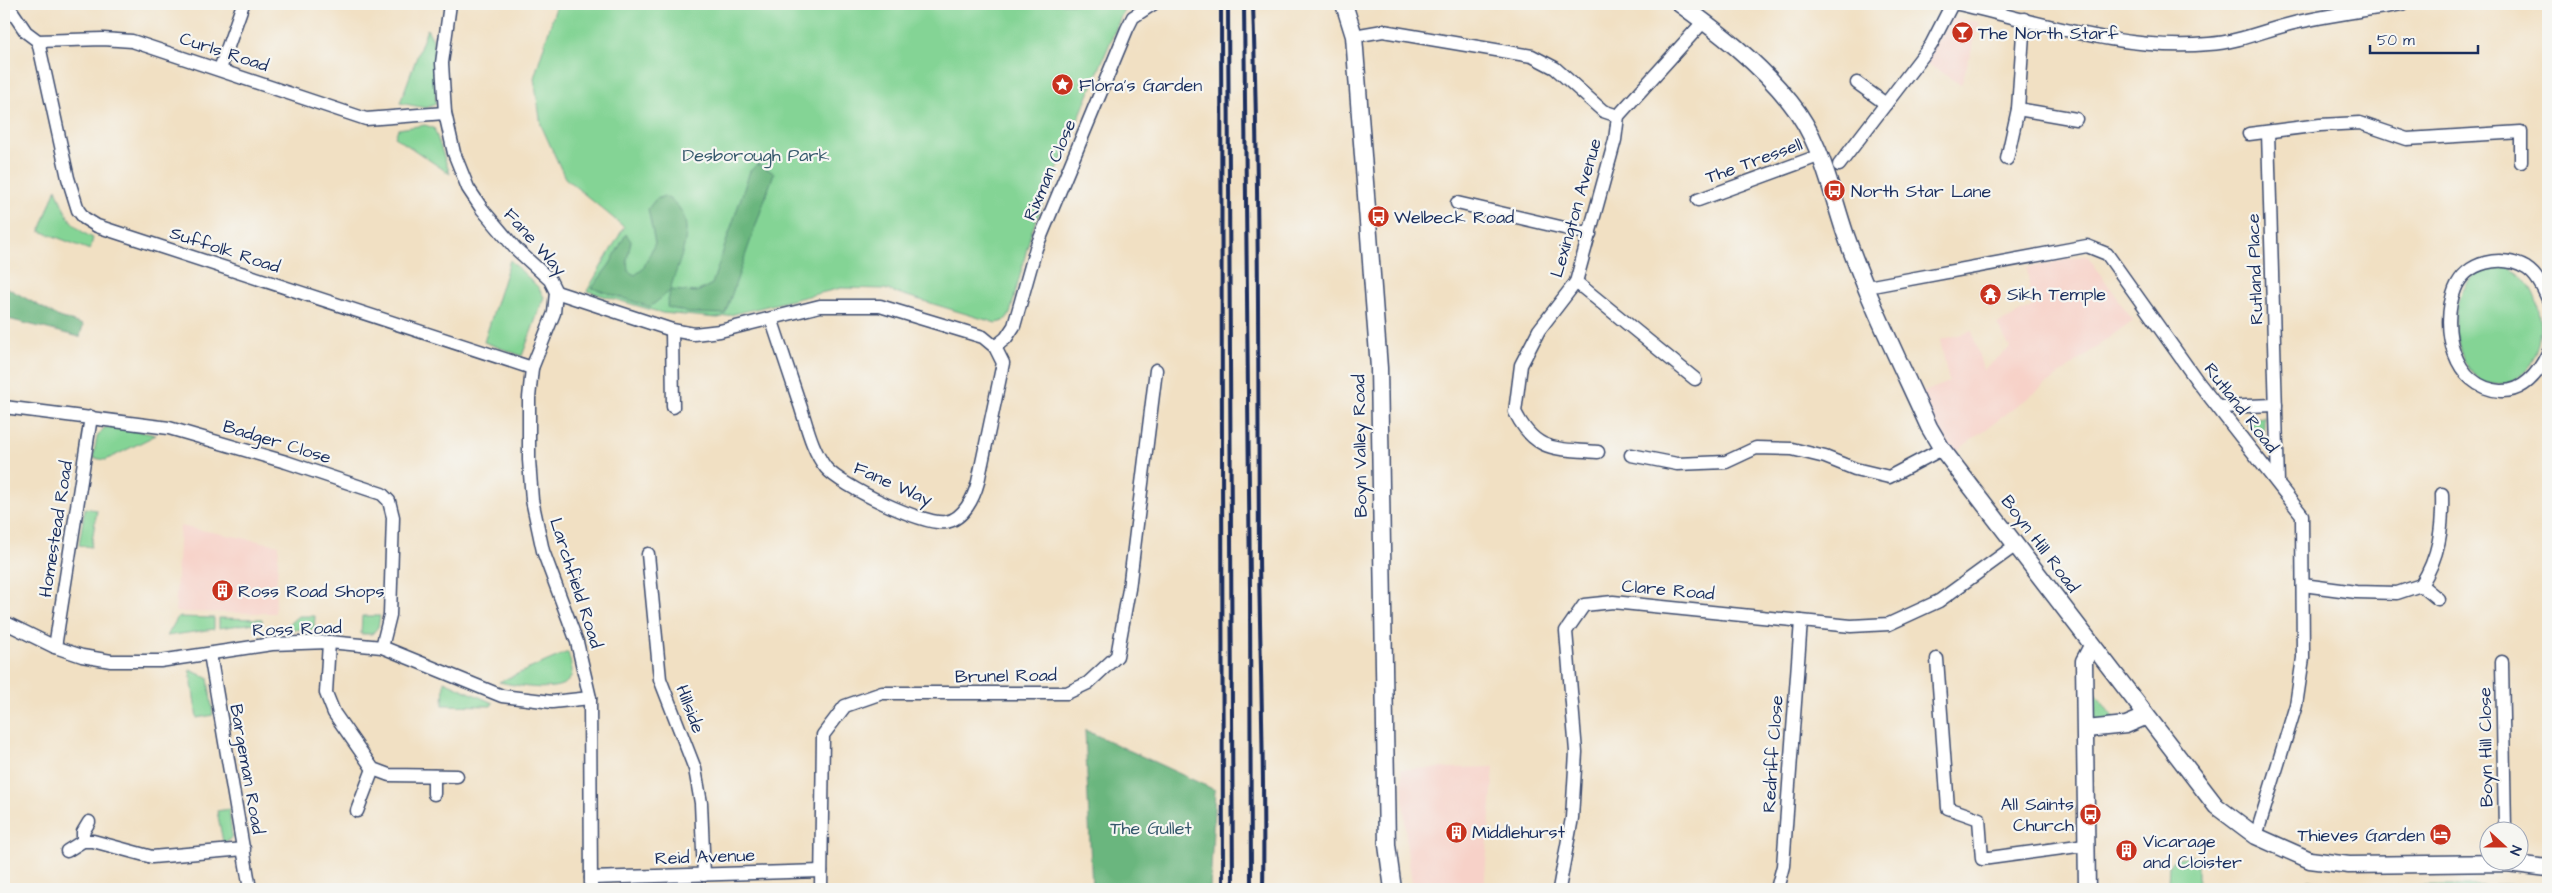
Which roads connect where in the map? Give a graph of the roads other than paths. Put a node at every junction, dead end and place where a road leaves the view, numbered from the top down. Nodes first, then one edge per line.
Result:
1 (7, 4) edge
2 (244, 4) edge
3 (450, 4) edge
4 (1153, 4) edge
5 (1344, 4) edge
6 (1680, 4) edge
7 (1952, 4) edge
8 (1958, 4) edge
9 (2402, 4) edge
10 (2024, 19) junction
11 (1704, 21) junction
12 (1354, 36) junction
13 (38, 41) junction
14 (220, 68) junction
15 (1857, 84) dead end
16 (1886, 104) junction
17 (2018, 109) junction
18 (445, 113) junction
19 (1618, 116) junction
20 (2076, 119) dead end
21 (2268, 132) junction
22 (2250, 134) dead end
23 (1821, 155) junction
24 (2007, 159) dead end
25 (2520, 162) dead end
26 (1839, 165) dead end
27 (1698, 200) dead end
28 (1457, 203) dead end
29 (1590, 234) junction
30 (1576, 282) junction
31 (1867, 287) junction
32 (556, 292) junction
33 (2548, 299) edge
34 (770, 318) junction
35 (672, 330) junction
36 (995, 347) junction
37 (2548, 353) edge
38 (532, 368) junction
39 (1156, 370) dead end
40 (1695, 379) dead end
41 (2276, 405) junction
42 (4, 407) edge
43 (673, 407) dead end
44 (2219, 407) junction
45 (91, 417) junction
46 (1942, 449) junction
47 (1598, 452) dead end
48 (1631, 455) dead end
49 (2278, 483) junction
50 (2442, 494) dead end
51 (2016, 545) junction
52 (648, 554) dead end
53 (2304, 585) junction
54 (2421, 585) junction
55 (2438, 599) dead end
56 (1801, 621) junction
57 (4, 622) edge
58 (329, 642) junction
59 (2092, 646) junction
60 (55, 647) junction
61 (382, 647) junction
62 (210, 654) junction
63 (1937, 659) dead end
64 (2502, 662) dead end
65 (590, 698) junction
66 (2145, 716) junction
67 (2086, 728) junction
68 (373, 769) junction
69 (434, 776) junction
70 (457, 776) dead end
71 (434, 794) dead end
72 (357, 811) dead end
73 (2506, 820) edge
74 (88, 822) dead end
75 (2256, 836) junction
76 (83, 841) junction
77 (2085, 845) junction
78 (244, 849) junction
79 (67, 851) dead end
80 (2480, 863) edge
81 (2530, 865) edge
82 (2548, 868) edge
83 (821, 871) junction
84 (704, 875) junction
85 (591, 884) edge
86 (250, 889) edge
87 (821, 889) edge
88 (1393, 889) edge
89 (1559, 889) edge
90 (1776, 889) edge
91 (2087, 889) edge

1 - 13 street
2 - 14 street
3 - 18 street, Fane Way
4 - 36 street, Rixman Close
5 - 12 street, Boyn Valley Road
6 - 11 street, Boyn Hill Road
7 - 16 street
8 - 10 street
9 - 10 street
10 - 17 street
11 - 19 street
11 - 23 street, Boyn Hill Road
12 - 19 street
12 - 88 street, Boyn Valley Road
13 - 14 street, Curls Road
13 - 38 street, Suffolk Road
14 - 18 street, Curls Road
15 - 16 street
16 - 26 street
17 - 20 street
17 - 24 street
18 - 32 street, Fane Way
19 - 29 street, Lexington Avenue
21 - 22 street
21 - 25 street
21 - 41 street, Rutland Place
23 - 27 street, The Tressell
23 - 31 street, Boyn Hill Road
28 - 29 street
29 - 30 street, Lexington Avenue
30 - 40 street
30 - 47 street, Lexington Avenue
31 - 44 street, Rutland Road
31 - 46 street, Boyn Hill Road
32 - 35 street, Fane Way
32 - 38 street, Larchfield Road
33 - 37 street
34 - 35 street, Fane Way
34 - 36 street, Fane Way
34 - 36 street, Fane Way
35 - 43 street
38 - 65 street, Larchfield Road
39 - 83 street, Brunel Road
41 - 44 street
41 - 49 street, Rutland Place
42 - 45 street, Badger Close
44 - 49 street, Rutland Road
45 - 60 street, Homestead Road
45 - 61 street, Badger Close
46 - 48 street
46 - 51 street, Boyn Hill Road
49 - 53 street, Rutland Road
50 - 54 street
51 - 56 street, Clare Road
51 - 59 street, Boyn Hill Road
52 - 84 street, Hillside
53 - 54 street
53 - 75 street, Rutland Road
54 - 55 street
56 - 89 street, Clare Road
56 - 90 street, Redriff Close
57 - 60 street, Ross Road
58 - 61 street, Ross Road
58 - 62 street, Ross Road
58 - 68 street
59 - 66 street, Boyn Hill Road
59 - 67 street
60 - 62 street, Ross Road
61 - 65 street, Ross Road
62 - 78 street, Bargeman Road
63 - 77 street
64 - 73 street, Boyn Hill Close
65 - 85 street, Larchfield Road
66 - 67 street
66 - 75 street, Boyn Hill Road
67 - 77 street
68 - 69 street
68 - 72 street
69 - 70 street
69 - 71 street
74 - 76 street
75 - 80 street, Boyn Hill Road
76 - 78 street
76 - 79 street
77 - 91 street
78 - 86 street, Bargeman Road
81 - 82 street, Boyn Hill Road
83 - 84 street, Reid Avenue
83 - 87 street, Brunel Road
84 - 85 street, Reid Avenue

